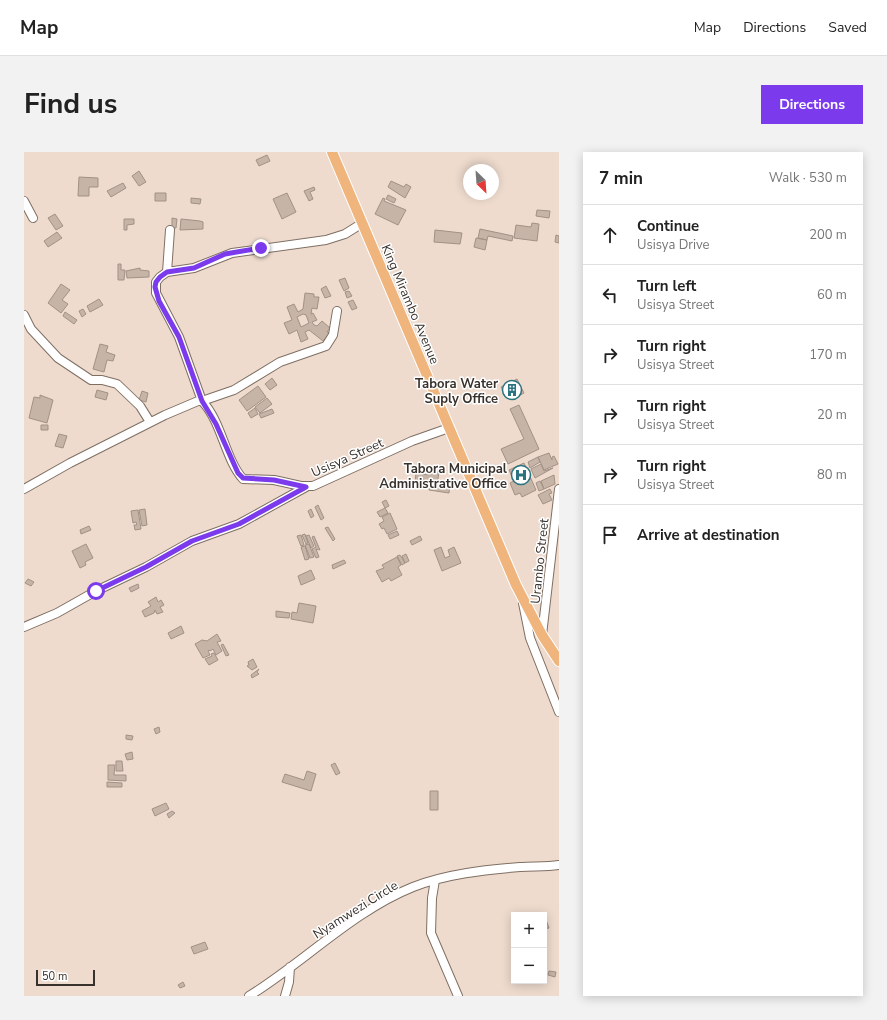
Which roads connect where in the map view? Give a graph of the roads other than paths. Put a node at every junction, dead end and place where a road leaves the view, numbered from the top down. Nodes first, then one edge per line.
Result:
1 (332, 152) edge
2 (24, 201) edge
3 (33, 218) dead end
4 (361, 224) junction
5 (170, 230) dead end
6 (167, 272) junction
7 (337, 312) dead end
8 (24, 315) edge
9 (202, 401) junction
10 (150, 422) junction
11 (449, 428) junction
12 (306, 487) junction
13 (24, 489) edge
14 (559, 489) edge
15 (522, 597) junction
16 (24, 627) edge
17 (542, 635) junction
18 (559, 661) edge
19 (559, 712) edge
20 (559, 864) edge
21 (435, 880) junction
22 (290, 967) junction
23 (248, 996) edge
24 (285, 996) edge
25 (458, 996) edge

1 - 4 main road, King Mirambo Avenue
2 - 3 street
4 - 6 street
4 - 11 main road, King Mirambo Avenue
5 - 6 street
6 - 9 street, Usisya Street
7 - 9 street
8 - 10 street
9 - 10 street
9 - 12 street, Usisya Street
10 - 13 street
11 - 12 street, Usisya Street
11 - 15 main road, King Mirambo Avenue
12 - 16 street
14 - 17 street, Urambo Street
15 - 17 main road, King Mirambo Avenue
15 - 19 street
17 - 18 main road, King Mirambo Avenue
20 - 21 street, Nyamwezi Circle
21 - 22 street, Nyamwezi Circle
21 - 25 street
22 - 23 street, Nyamwezi Circle
22 - 24 street

